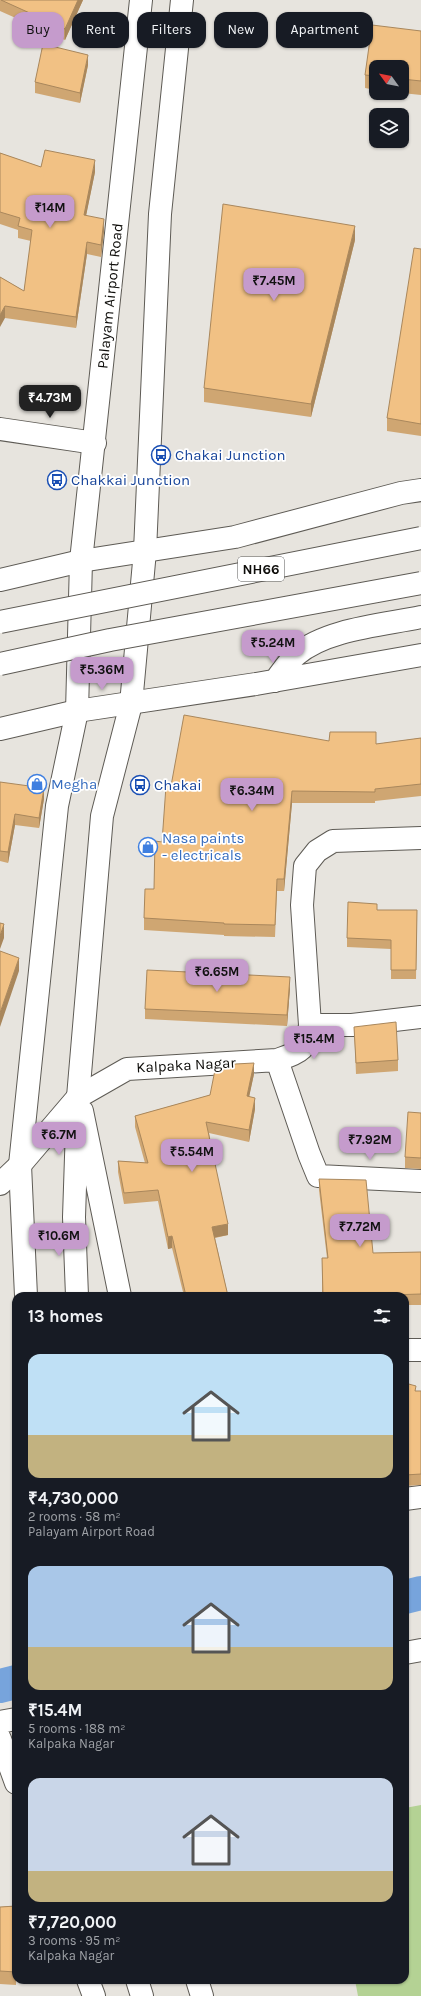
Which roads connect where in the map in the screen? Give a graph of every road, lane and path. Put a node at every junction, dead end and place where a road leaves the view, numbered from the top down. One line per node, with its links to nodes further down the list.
1 (141, 0): 4 (main road, Palayam Airport Road)
2 (182, 0): 7 (main road)
3 (0, 428): 4 (main road)
4 (95, 443): 8 (main road, Palayam Airport Road)
5 (421, 490): 7 (main road)
6 (421, 538): 12 (main road, NH66, bridge)
7 (145, 551): 8 (main road); 16 (main road)
8 (81, 561): 9 (main road); 17 (main road, Palayam Airport Road)
9 (0, 580)
10 (421, 583): 14 (main road, bridge)
11 (421, 617): 15 (main road)
12 (0, 622)
13 (421, 655): 15 (main road)
14 (0, 664)
15 (275, 681): 16 (main road)
16 (131, 704): 17 (main road); 23 (main road)
17 (77, 711): 18 (main road); 24 (main road, Palayam Airport Road)
18 (2, 731)
19 (421, 838): 21 (main road, Kalpaka Nagar)
20 (421, 1017): 21 (main road)
21 (310, 1026): 22 (main road, Kalpaka Nagar)
22 (277, 1060): 23 (main road, Kalpaka Nagar); 25 (main road)
23 (78, 1097): 24 (main road, Kalpaka Nagar); 28 (main road); 29 (main road)
24 (20, 1164): 26 (main road, Kalpaka Nagar); 27 (main road, Palayam Airport Road)
25 (421, 1181)
26 (0, 1184)
27 (26, 1292)
28 (77, 1292)
29 (119, 1292)
30 (409, 1350): 31 (main road)
31 (421, 1350)
32 (421, 1497): 33 (main road)
33 (409, 1498)
34 (421, 1650): 35 (main road)
35 (409, 1652)
36 (12, 1720): 37 (main road)
37 (0, 1722)
38 (0, 1739): 39 (main road)
39 (12, 1772)
40 (90, 1984): 43 (main road)
41 (138, 1984): 44 (main road)
42 (198, 1984): 45 (main road)
43 (94, 1996)
44 (142, 1996)
45 (202, 1996)

